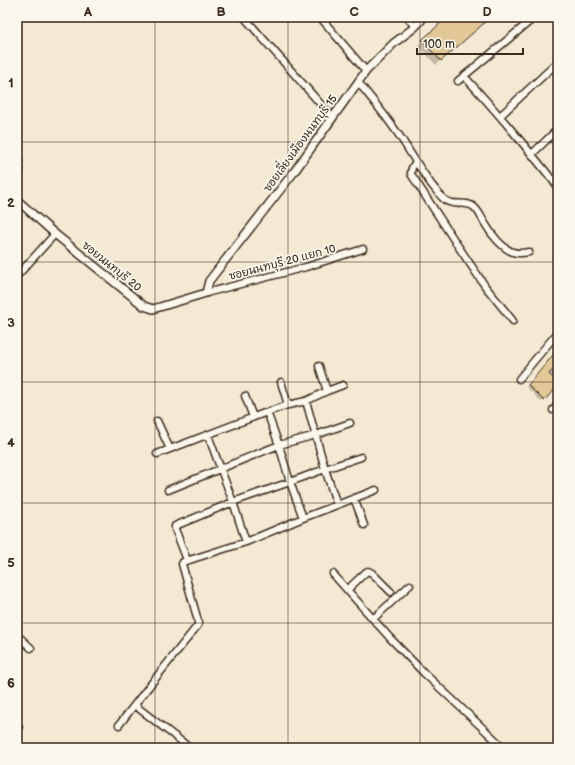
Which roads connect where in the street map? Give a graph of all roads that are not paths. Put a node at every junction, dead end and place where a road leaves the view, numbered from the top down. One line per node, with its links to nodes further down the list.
1 (244, 17): 13 (street)
2 (320, 17): 8 (street)
3 (407, 17): 6 (street)
4 (424, 17): 6 (street, ซอยเลี่ยงเมืองนนทบุรี 15)
5 (535, 17): 9 (street)
6 (415, 27): 8 (street, ซอยเลี่ยงเมืองนนทบุรี 15)
7 (558, 62): 12 (street)
8 (366, 71): 10 (street, ซอยเลี่ยงเมืองนนทบุรี 15)
9 (465, 76): 11 (street); 12 (street)
10 (358, 82): 13 (street, ซอยเลี่ยงเมืองนนทบุรี 15); 17 (street)
11 (458, 82)
12 (500, 116): 16 (street)
13 (332, 118): 25 (street, ซอยเลี่ยงเมืองนนทบุรี 15)
14 (558, 129): 16 (street)
15 (17, 149): 18 (street)
16 (532, 154): 19 (street)
17 (416, 162): 23 (street); 26 (street)
18 (17, 185)
19 (558, 187)
20 (17, 200): 21 (street, ซอยนนทบุรี 20)
21 (55, 234): 24 (street); 25 (street, ซอยนนทบุรี 20)
22 (363, 249): 25 (street, ซอยนนทบุรี 20 แยก 10)
23 (529, 252)
24 (17, 276)
25 (206, 293)
26 (513, 321)
27 (558, 332): 29 (street)
28 (319, 366): 32 (street)
29 (518, 379)
30 (280, 382): 35 (street)
31 (343, 385): 32 (street)
32 (327, 391): 34 (street)
33 (245, 396): 37 (street)
34 (306, 401): 35 (street); 41 (street)
35 (288, 405): 36 (street)
36 (267, 412): 37 (street); 42 (street)
37 (253, 417): 40 (street)
38 (157, 421): 43 (street)
39 (350, 422): 41 (street)
40 (208, 435): 43 (street); 46 (street)
41 (316, 435): 42 (street); 47 (street)
42 (279, 445): 46 (street); 48 (street)
43 (170, 450): 44 (street)
44 (157, 454)
45 (360, 457): 47 (street)
46 (220, 468): 49 (street); 52 (street)
47 (325, 469): 48 (street); 53 (street)
48 (290, 482): 52 (street); 54 (street)
49 (168, 490)
50 (376, 490): 51 (street)
51 (354, 498): 53 (street); 55 (street)
52 (233, 502): 56 (street); 57 (street)
53 (337, 505): 54 (street)
54 (303, 518): 56 (street)
55 (364, 524)
56 (246, 542): 57 (street)
57 (187, 560): 65 (street)
58 (333, 574): 60 (street)
59 (410, 585): 62 (street)
60 (347, 590): 61 (street); 62 (street)
61 (391, 592)
62 (373, 619): 68 (street)
63 (17, 635): 64 (street)
64 (31, 648)
65 (136, 703): 66 (street); 67 (street)
66 (119, 725)
67 (190, 748)
68 (504, 748)

